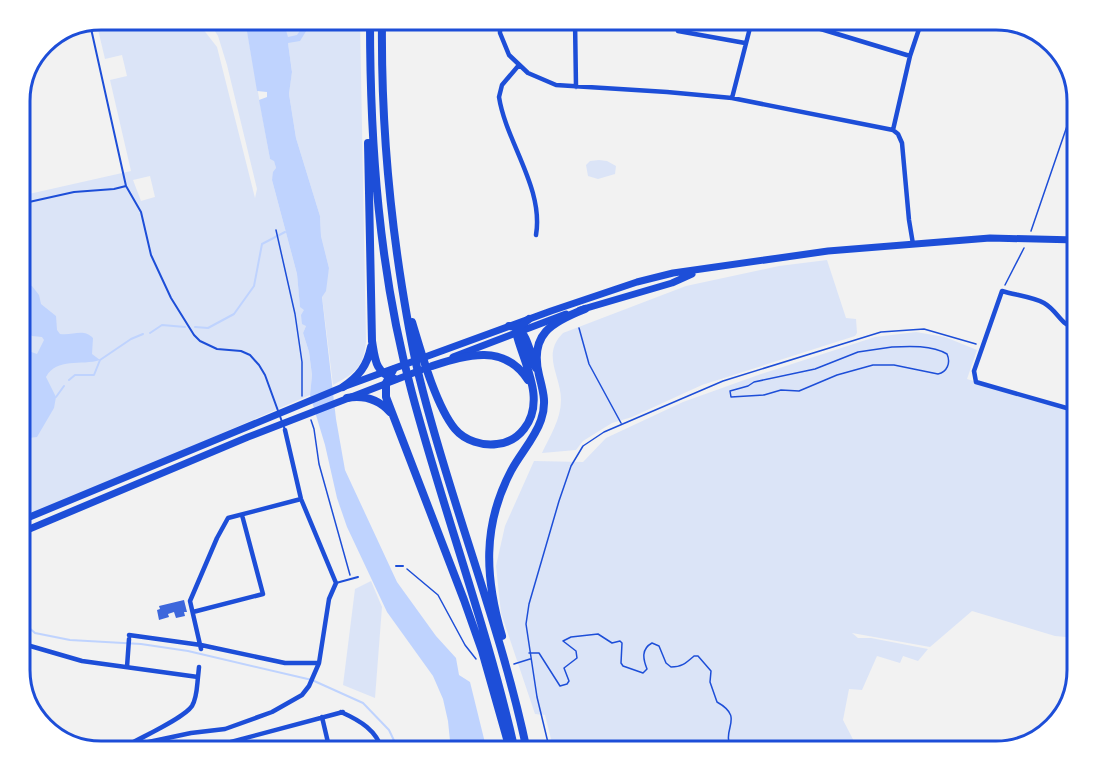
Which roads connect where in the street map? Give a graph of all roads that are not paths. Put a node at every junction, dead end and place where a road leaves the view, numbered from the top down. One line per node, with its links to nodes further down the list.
1 (370, 30): 28 (highway)
2 (370, 30): 64 (highway)
3 (382, 30): 23 (highway)
4 (500, 30): 13 (street)
5 (575, 30): 14 (street)
6 (678, 30): 11 (street)
7 (749, 30): 11 (street)
8 (824, 30): 12 (street)
9 (919, 30): 12 (street)
10 (91, 31): 17 (lane)
11 (745, 43): 15 (street)
12 (910, 56): 16 (street)
13 (519, 65): 14 (street); 19 (street)
14 (576, 87): 15 (street)
15 (732, 98): 16 (street)
16 (893, 130): 21 (street)
17 (126, 186): 18 (lane); 39 (lane)
18 (30, 202)
19 (536, 235)
20 (1067, 240): 21 (main road)
21 (913, 244): 22 (main road)
22 (700, 271): 24 (main road); 25 (main road)
23 (403, 290): 34 (highway); 54 (highway)
24 (585, 309): 27 (main road); 30 (highway)
25 (529, 319): 27 (highway)
26 (1067, 326): 37 (street)
27 (516, 329): 29 (main road); 30 (highway); 32 (main road); 34 (highway)
28 (372, 341): 31 (highway); 32 (highway)
29 (432, 366): 32 (main road); 34 (highway)
30 (539, 373): 54 (highway)
31 (362, 376): 32 (main road); 33 (highway)
32 (388, 376): 35 (main road); 38 (highway)
33 (343, 387): 42 (main road)
34 (532, 388)
35 (367, 394): 36 (highway); 38 (highway)
36 (347, 398): 43 (main road)
37 (1067, 408)
38 (394, 418): 65 (highway)
39 (285, 430): 40 (street)
40 (301, 499): 41 (street); 47 (street)
41 (242, 515): 48 (street); 48 (street)
42 (30, 516)
43 (30, 529)
44 (396, 566): 45 (lane)
45 (403, 567)
46 (358, 577): 47 (lane)
47 (336, 583): 51 (street)
48 (193, 612): 50 (street)
49 (30, 646): 52 (street)
50 (201, 647): 51 (street); 52 (street)
51 (318, 663): 57 (street)
52 (127, 667): 55 (street)
53 (199, 667): 55 (street)
54 (507, 672): 66 (highway)
55 (198, 677): 59 (street)
56 (322, 717): 58 (street); 62 (street); 63 (street)
57 (163, 739): 60 (street)
58 (242, 739): 61 (street)
59 (139, 741)
60 (156, 741)
61 (235, 741)
62 (327, 741)
63 (379, 741)
64 (511, 741)
65 (511, 741)
66 (524, 741)

